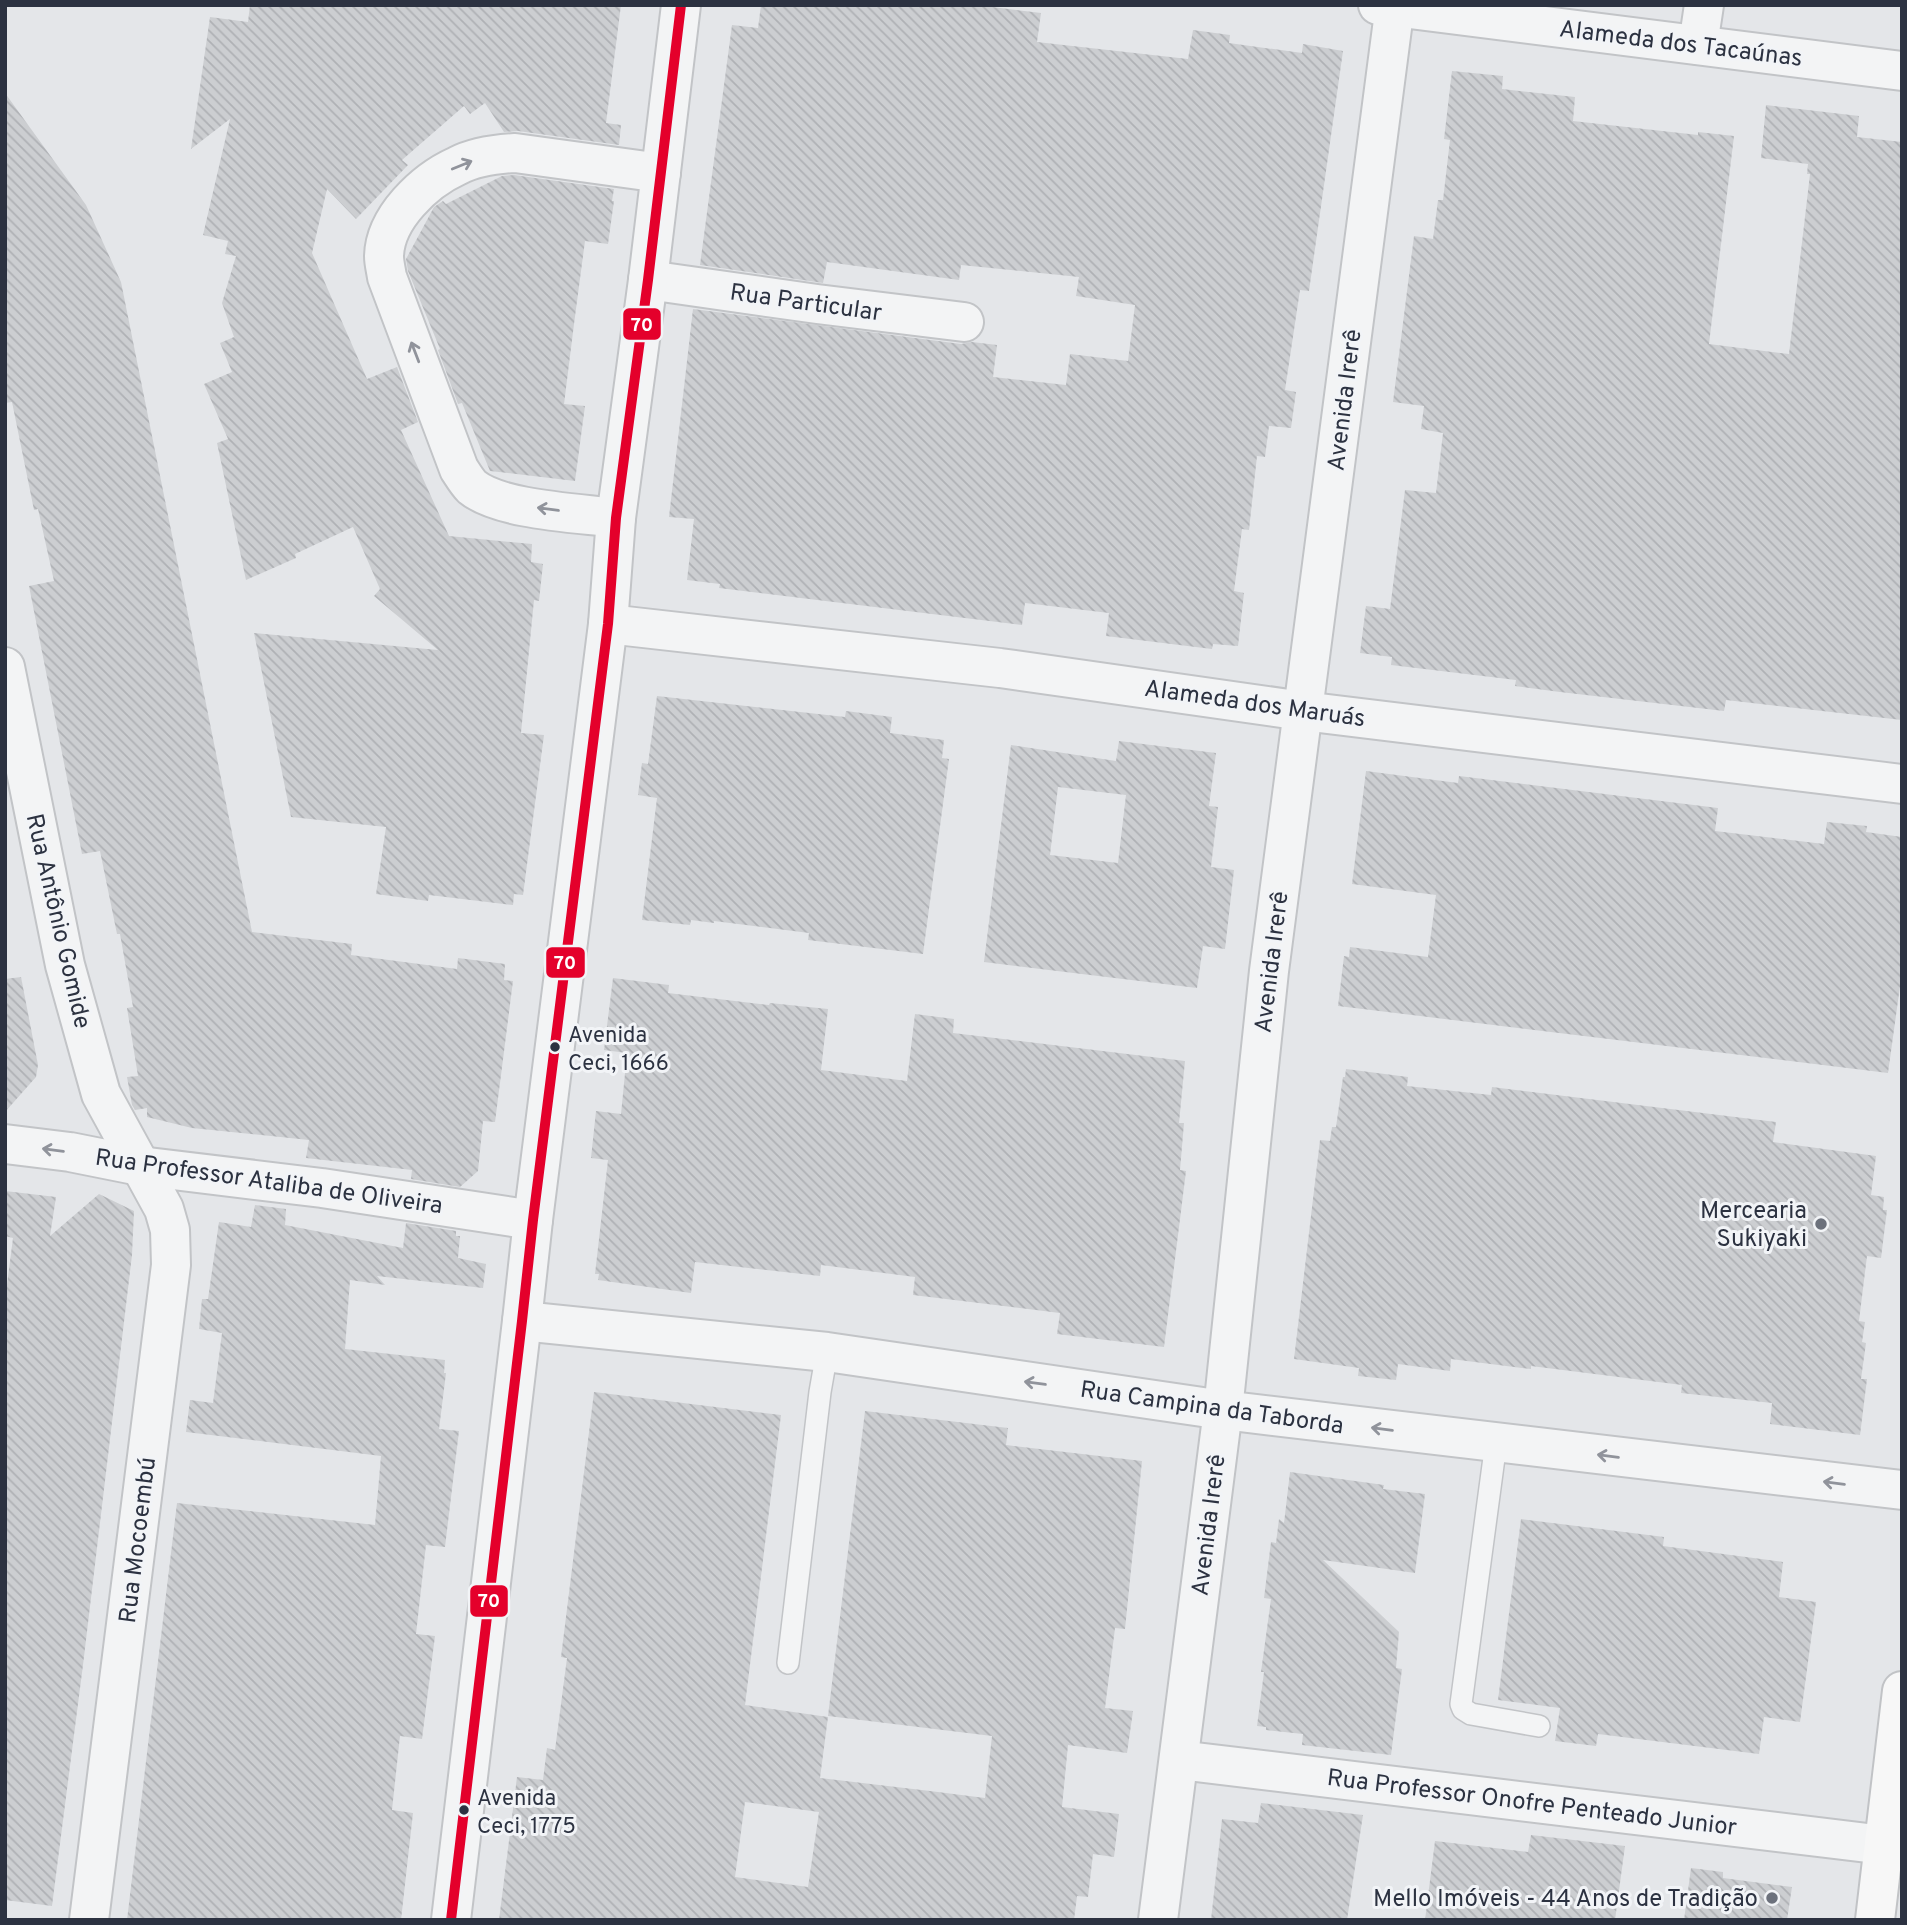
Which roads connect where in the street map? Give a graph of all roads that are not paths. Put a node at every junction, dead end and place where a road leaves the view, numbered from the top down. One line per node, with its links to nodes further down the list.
1 (681, 5): 6 (street)
2 (1704, 5): 4 (street)
3 (1389, 6): 4 (street, Alameda dos Tacaúnas); 12 (street, Avenida Irerê)
4 (1699, 45): 5 (street, Alameda dos Tacaúnas)
5 (1902, 71)
6 (661, 173): 7 (street); 9 (street, one-way to 6)
7 (648, 280): 8 (street, Rua Particular); 9 (street)
8 (964, 322)
9 (616, 518): 10 (street)
10 (608, 624): 12 (street, Alameda dos Maruás); 16 (street)
11 (5, 667): 15 (street, Rua Antônio Gomide)
12 (1303, 711): 13 (street, Alameda dos Maruás); 19 (street, Avenida Irerê)
13 (1902, 784)
14 (5, 1144): 15 (street, Rua Professor Ataliba de Oliveira, one-way to 14)
15 (140, 1166): 16 (street, Rua Professor Ataliba de Oliveira); 27 (street, Rua Mocoembú)
16 (533, 1220): 17 (street)
17 (522, 1321): 18 (street, Rua Campina da Taborda); 28 (street)
18 (827, 1353): 19 (street, Rua Campina da Taborda, one-way to 18); 22 (lane)
19 (1223, 1410): 20 (street, Rua Campina da Taborda, one-way to 19); 25 (street, Avenida Irerê)
20 (1496, 1443): 21 (street, Rua Campina da Taborda, one-way to 20); 24 (lane)
21 (1902, 1490)
22 (788, 1663)
23 (1902, 1691): 26 (main road)
24 (1539, 1726)
25 (1179, 1760): 26 (street, Rua Professor Onofre Penteado Junior); 29 (street, Avenida Irerê)
26 (1884, 1845): 30 (main road)
27 (89, 1920)
28 (452, 1920)
29 (1157, 1920)
30 (1875, 1920)

